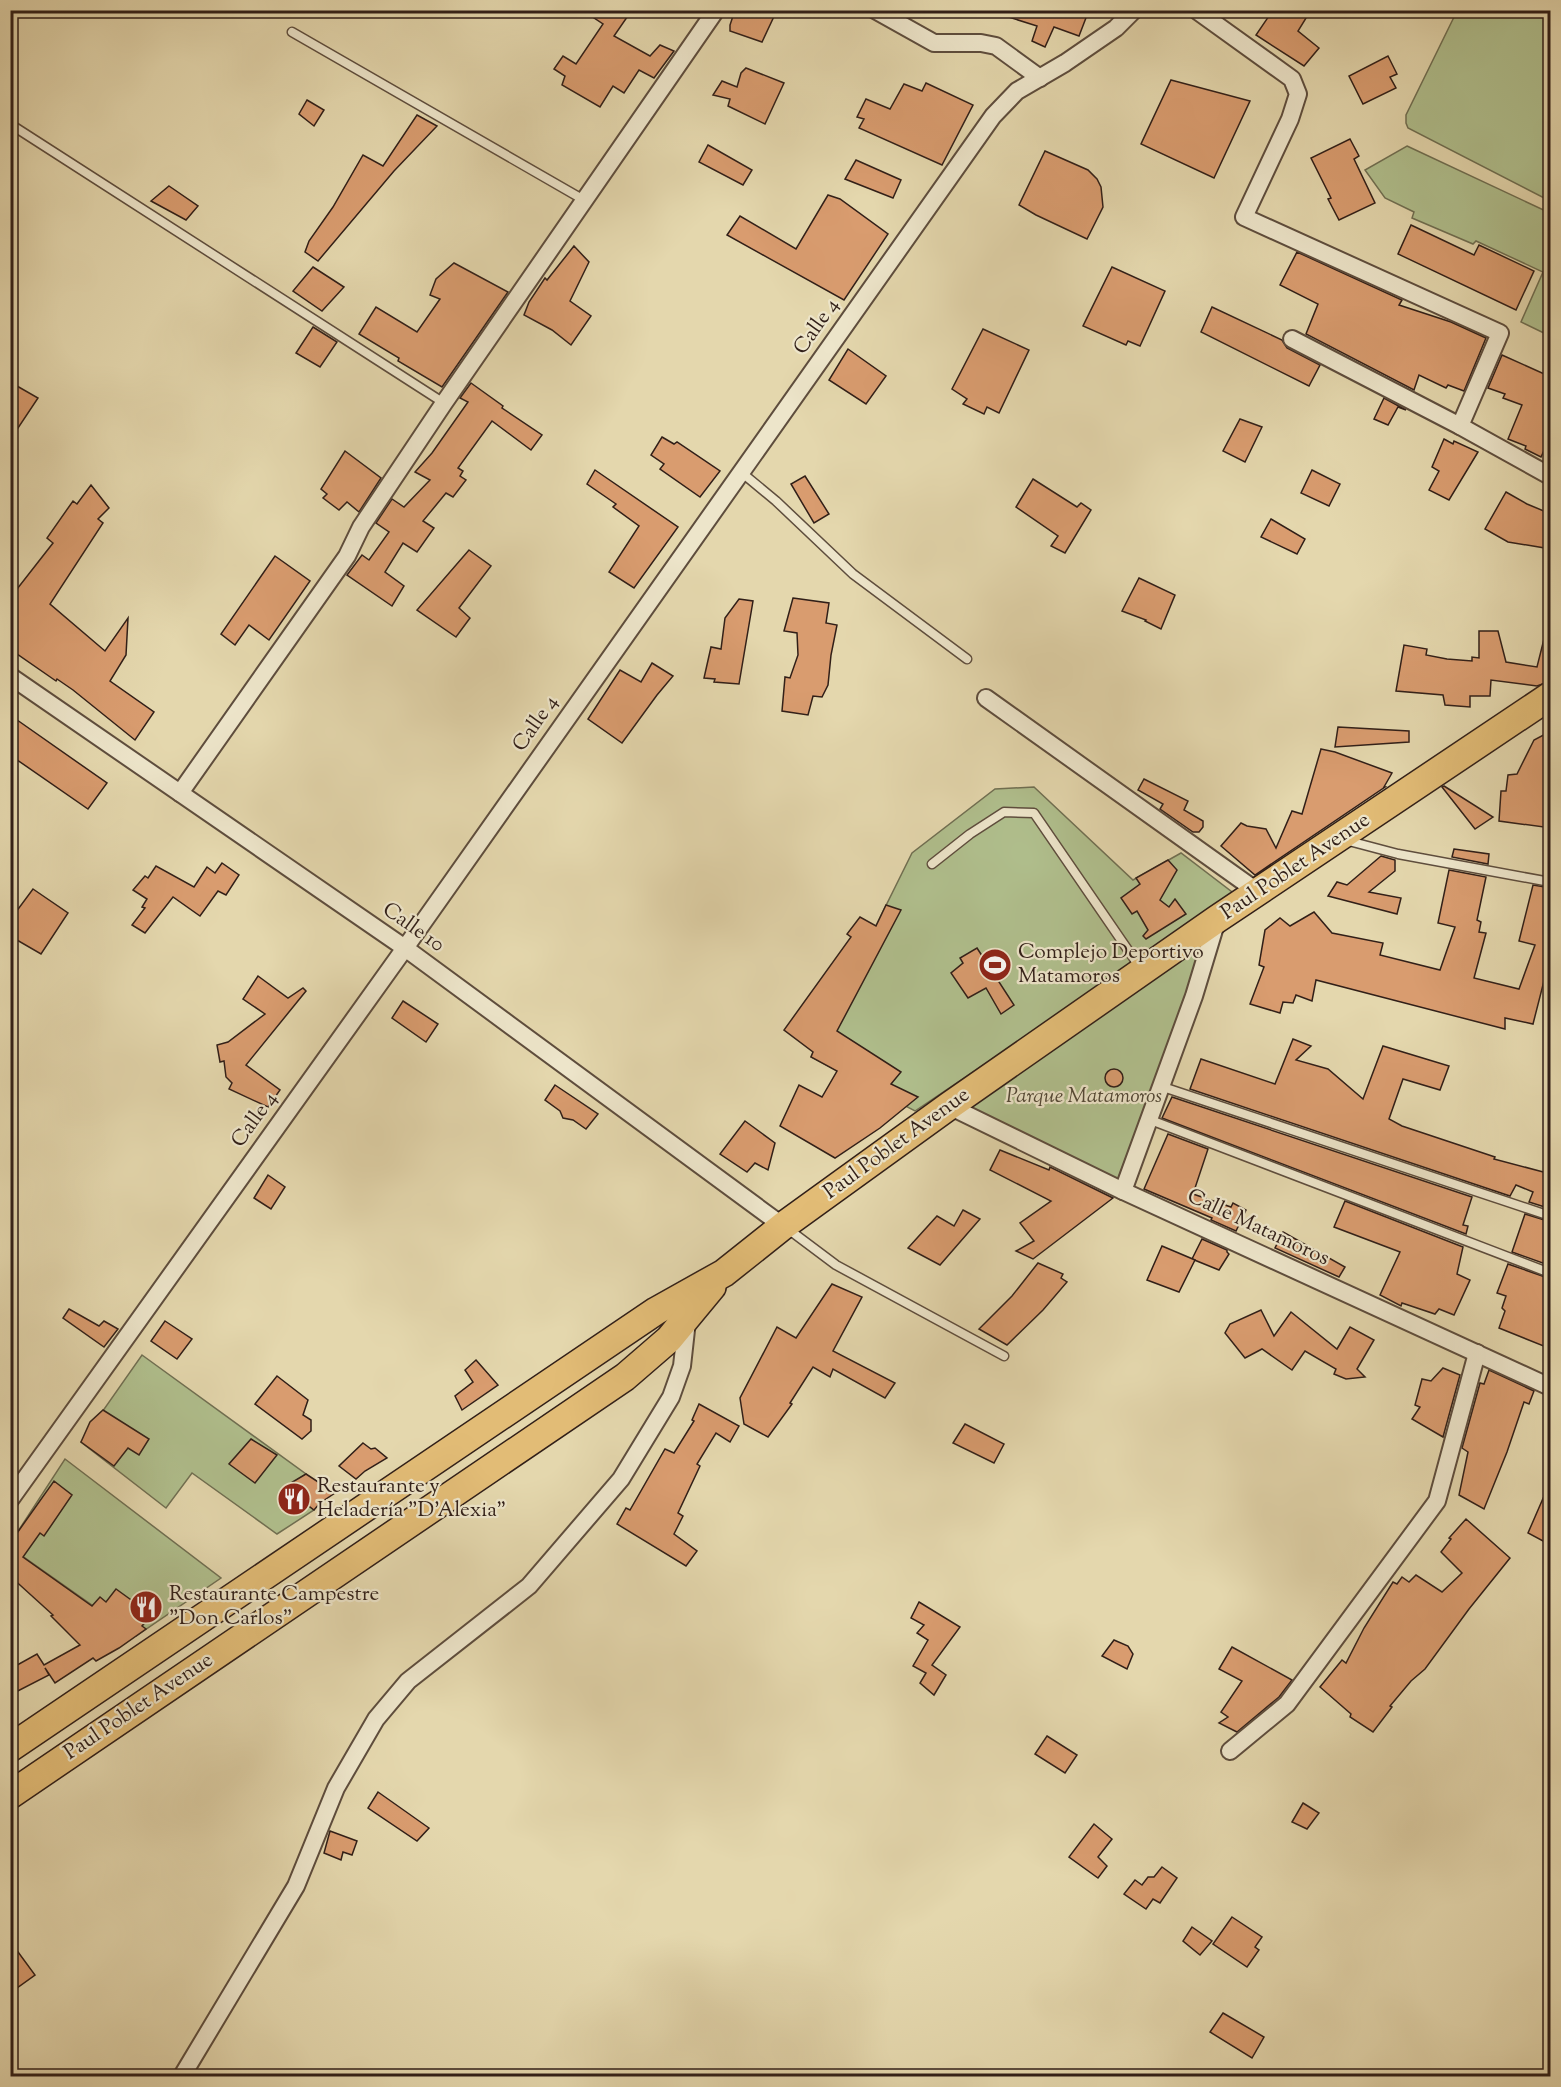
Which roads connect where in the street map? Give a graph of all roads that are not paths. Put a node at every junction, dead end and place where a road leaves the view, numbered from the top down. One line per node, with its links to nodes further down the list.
1 (716, 10): 8 (street)
2 (875, 10): 6 (street)
3 (1134, 10): 6 (street, Calle 4)
4 (1196, 10): 11 (street)
5 (292, 32): 8 (lane)
6 (1040, 78): 12 (street, Calle 4)
7 (10, 124): 10 (lane)
8 (584, 200): 10 (street)
9 (1292, 339): 11 (street)
10 (444, 403): 18 (street)
11 (1460, 426): 13 (street)
12 (741, 472): 14 (lane); 24 (street, Calle 4)
13 (1551, 476)
14 (968, 659)
15 (10, 676): 18 (street, Calle 10)
16 (1551, 696): 19 (main road, Paul Poblet Avenue)
17 (986, 698): 22 (street)
18 (180, 793): 24 (street, Calle 10)
19 (1338, 839): 21 (lane); 22 (main road, Paul Poblet Avenue)
20 (932, 864): 25 (lane)
21 (1551, 882)
22 (1258, 892): 23 (main road, Paul Poblet Avenue)
23 (1217, 920): 25 (main road, Paul Poblet Avenue); 26 (street)
24 (405, 948): 31 (street, Calle 10); 38 (street, Calle 4)
25 (1143, 971): 27 (main road, Paul Poblet Avenue)
26 (1159, 1086): 28 (street); 30 (lane)
27 (949, 1106): 29 (street, Calle Matamoros); 31 (main road, Paul Poblet Avenue)
28 (1148, 1119): 29 (street); 33 (lane)
29 (1123, 1191): 35 (street, Calle Matamoros)
30 (1551, 1216)
31 (783, 1226): 32 (main road, Paul Poblet Avenue); 36 (lane)
32 (724, 1273): 34 (main road, Paul Poblet Avenue); 39 (main road, Paul Poblet Avenue)
33 (1551, 1273)
34 (687, 1316): 41 (main road, Paul Poblet Avenue); 42 (street)
35 (1477, 1353): 37 (street, Calle Matamoros); 40 (street)
36 (1004, 1356)
37 (1551, 1387)
38 (10, 1500)
39 (10, 1748)
40 (1230, 1751)
41 (10, 1795)
42 (182, 2076)

